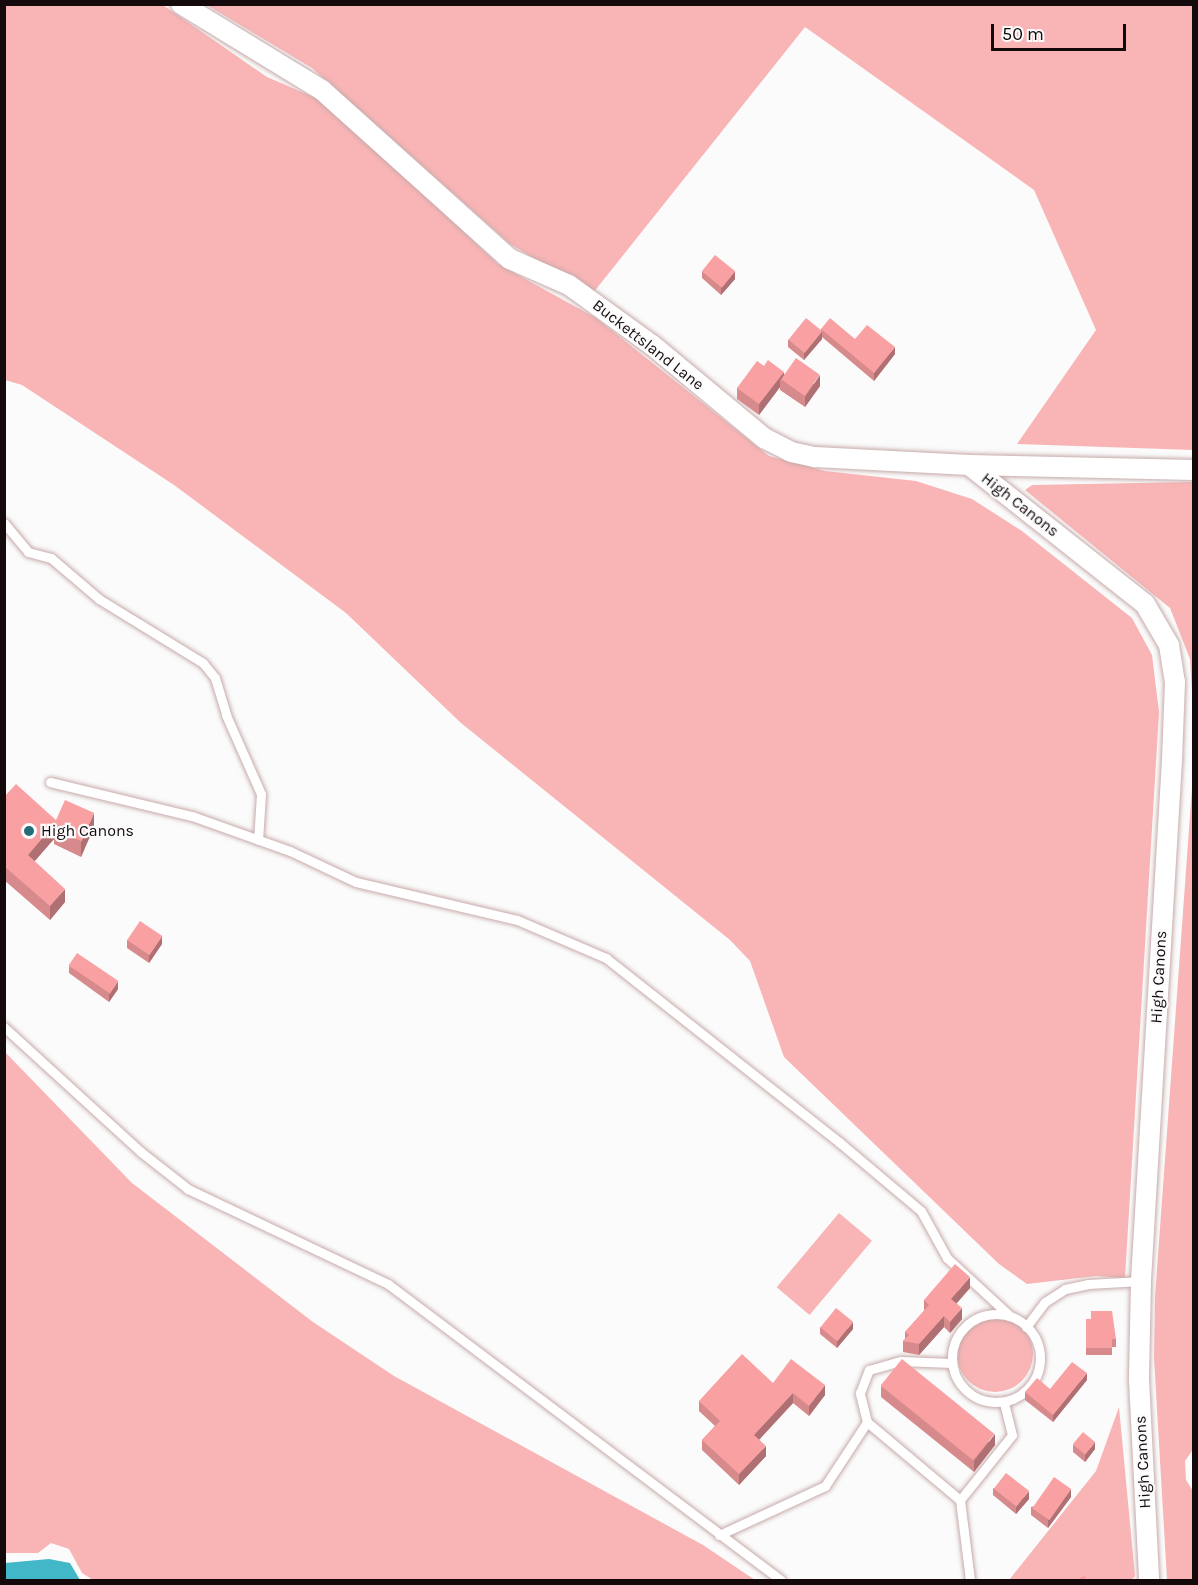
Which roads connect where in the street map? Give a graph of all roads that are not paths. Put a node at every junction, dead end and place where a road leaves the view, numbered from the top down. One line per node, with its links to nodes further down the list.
1 (181, 4): 2 (street, Buckettsland Lane)
2 (969, 465): 3 (street, Buckettsland Lane); 8 (street, High Canons)
3 (1194, 470)
4 (4, 523): 6 (lane)
5 (50, 782): 6 (lane)
6 (258, 840): 9 (lane)
7 (4, 1027): 15 (lane)
8 (1141, 1281): 10 (lane); 18 (street, High Canons)
9 (1010, 1316): 10 (lane); 11 (lane)
10 (1026, 1327): 12 (lane)
11 (952, 1363): 12 (lane); 13 (lane)
12 (1004, 1402): 14 (lane)
13 (867, 1422): 14 (lane); 15 (lane)
14 (960, 1500): 17 (lane)
15 (719, 1535): 16 (lane)
16 (781, 1581)
17 (970, 1581)
18 (1149, 1581)

